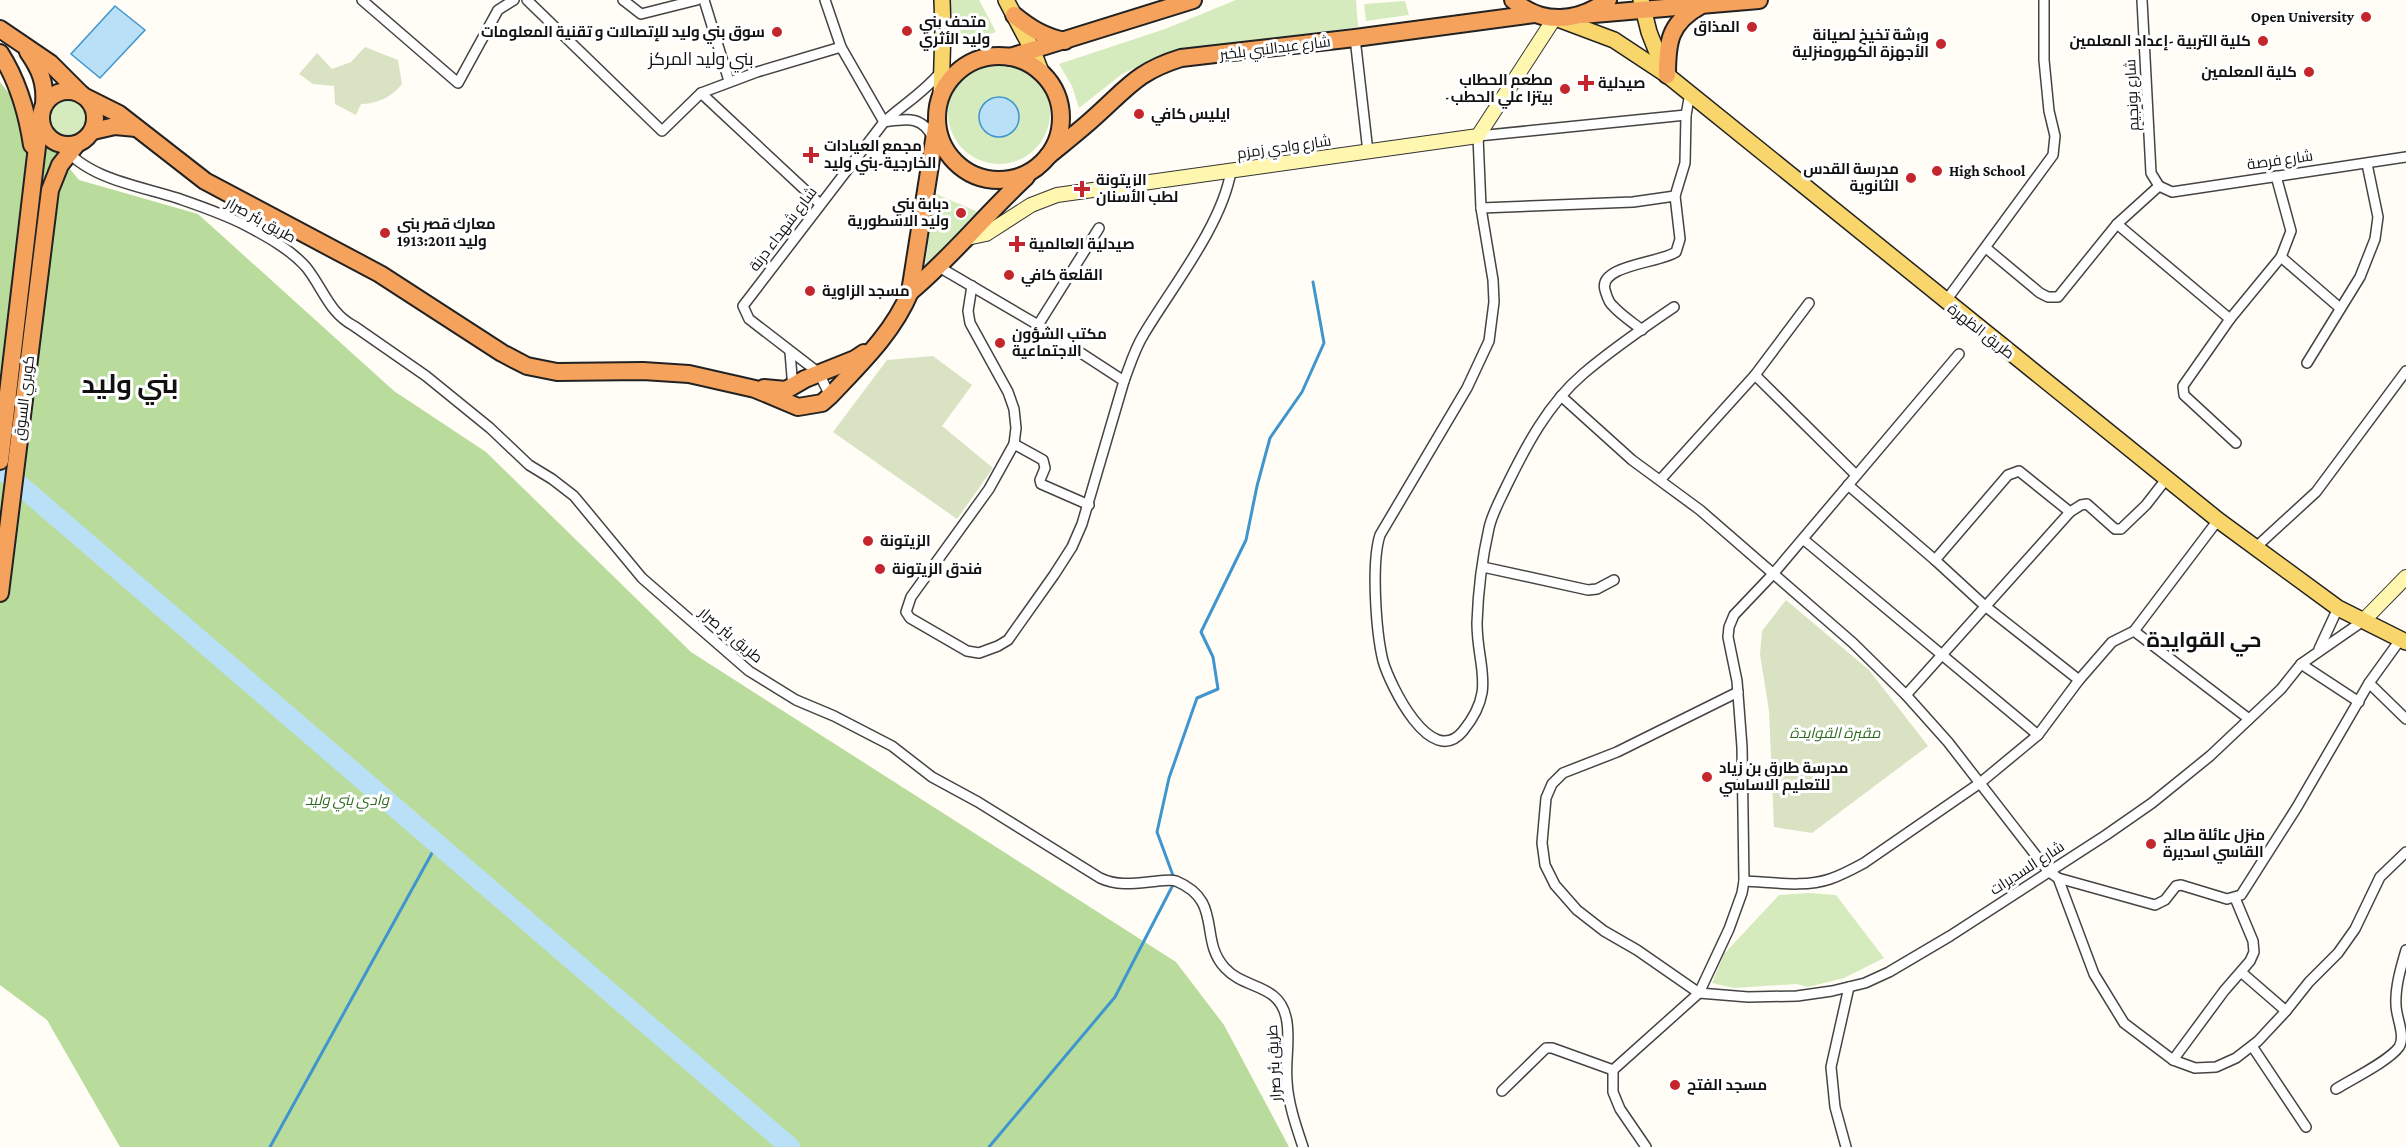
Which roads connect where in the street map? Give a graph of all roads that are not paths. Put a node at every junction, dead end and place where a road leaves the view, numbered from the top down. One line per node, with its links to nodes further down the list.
1 (362, 0): 2 (street)
2 (514, 0)
3 (527, 0): 35 (street)
4 (622, 0): 16 (street)
5 (697, 0): 16 (street)
6 (704, 0): 34 (street)
7 (825, 0): 27 (street)
8 (942, 0): 31 (main road)
9 (1005, 0): 20 (main road)
10 (1192, 0): 25 (highway)
11 (1513, 0): 19 (highway)
12 (1608, 0): 21 (highway)
13 (2044, 0): 65 (street)
14 (2142, 0): 57 (street, شارع بونجيم)
15 (1748, 1): 18 (highway)
16 (631, 4)
17 (1642, 5): 18 (highway); 21 (highway); 33 (main road)
18 (1701, 5): 33 (highway)
19 (1534, 14): 22 (highway); 24 (highway, شارع عبدالنبي بلخير)
20 (1014, 15): 25 (highway); 28 (main road)
21 (1582, 15): 22 (highway)
22 (1556, 19): 33 (main road, طريق الظهرة); 46 (main road)
23 (0, 29): 26 (highway)
24 (1355, 38): 49 (street); 50 (highway, شارع عبدالنبي بلخير)
25 (1066, 41): 28 (highway)
26 (24, 46): 38 (highway); 39 (highway)
27 (841, 47): 34 (street); 43 (street)
28 (1033, 51): 30 (highway); 32 (main road)
29 (0, 53): 55 (highway)
30 (1010, 57): 32 (highway); 37 (highway)
31 (943, 70): 37 (main road); 43 (street, شارع شهداء درنة)
32 (1041, 72): 50 (highway)
33 (1667, 75): 36 (main road, طريق الظهرة)
34 (729, 81): 35 (street)
35 (702, 93): 60 (street)
36 (1690, 93): 40 (street); 70 (main road, طريق الظهرة)
37 (941, 96): 41 (highway)
38 (85, 97): 39 (highway); 44 (highway); 45 (highway)
39 (44, 105): 42 (highway)
40 (1686, 115): 46 (street); 58 (street)
41 (937, 121): 47 (highway); 53 (highway)
42 (40, 122): 48 (highway); 55 (highway)
43 (884, 122): 47 (street); 60 (street, شارع شهداء درنة)
44 (137, 128): 45 (highway); 86 (highway)
45 (93, 131): 48 (highway)
46 (1478, 136): 49 (main road, شارع وادي زمزم); 61 (street)
47 (935, 141): 69 (highway)
48 (69, 148): 59 (highway); 141 (street, طريق بئر صرار)
49 (1368, 152): 54 (main road, شارع وادي زمزم)
50 (1048, 156): 53 (highway)
51 (2406, 157): 52 (street, شارع فرصة)
52 (2367, 164): 56 (street, شارع فرصة); 73 (street)
53 (1032, 171): 64 (highway)
54 (1231, 171): 64 (main road, شارع وادي زمزم); 84 (street)
55 (35, 174): 59 (highway)
56 (2276, 176): 57 (street, شارع فرصة); 66 (street)
57 (2159, 186): 62 (street)
58 (1675, 196): 61 (street); 76 (street)
59 (40, 202): 92 (highway, كوبري السوق); 107 (highway, كوبري السوق)
60 (820, 204): 78 (street, شارع شهداء درنة)
61 (1481, 208): 103 (street)
62 (2117, 224): 65 (street); 74 (street)
63 (1099, 228): 75 (street)
64 (967, 238): 67 (highway)
65 (1986, 248): 70 (street)
66 (2281, 257): 73 (street); 74 (street)
67 (939, 267): 68 (street); 69 (highway)
68 (972, 286): 75 (street); 91 (street)
69 (910, 292): 77 (highway)
70 (1945, 302): 94 (main road, طريق الظهرة)
71 (1809, 303): 83 (street)
72 (1674, 307): 76 (street)
73 (2340, 308): 80 (street)
74 (2230, 319): 90 (street)
75 (1038, 325): 84 (street)
76 (1642, 330): 88 (street)
77 (878, 345): 82 (highway); 87 (highway)
78 (790, 352): 82 (street); 85 (street)
79 (1959, 354): 93 (street)
80 (2307, 363)
81 (2406, 372): 101 (street)
82 (819, 373): 85 (highway); 87 (street)
83 (1755, 375): 93 (street); 95 (street)
84 (1124, 381): 97 (street)
85 (793, 387): 86 (highway); 89 (street)
86 (755, 389): 89 (highway)
87 (830, 396): 89 (highway)
88 (1561, 396): 95 (street); 103 (street)
89 (793, 406)
90 (2236, 443)
91 (1014, 444): 97 (street); 97 (street)
92 (0, 461)
93 (1856, 475): 96 (street)
94 (2167, 478): 98 (street); 99 (main road, طريق الظهرة)
95 (1661, 479): 104 (street)
96 (1848, 485): 100 (street); 102 (street)
97 (1089, 504)
98 (2070, 512): 102 (street); 108 (street)
99 (2218, 520): 101 (main road, طريق الظهرة); 111 (street)
100 (1803, 539): 104 (street); 114 (street)
101 (2255, 548): 109 (main road, طريق الظهرة)
102 (1935, 560): 108 (street)
103 (1483, 567): 106 (street)
104 (1773, 574): 118 (street); 119 (street)
105 (2406, 577): 110 (main road)
106 (1614, 580)
107 (0, 593)
108 (1985, 606): 114 (street); 116 (street)
109 (2338, 608): 110 (main road, طريق الظهرة); 113 (street, شارع السديرات)
110 (2363, 621): 112 (main road, طريق الظهرة); 113 (street, شارع السديرات)
111 (2134, 631): 116 (street); 121 (street)
112 (2403, 641): 117 (street)
113 (2318, 651): 115 (street, شارع السديرات)
114 (1943, 654): 119 (street); 123 (street)
115 (2301, 664): 120 (street); 121 (street, شارع السديرات)
116 (2079, 680): 123 (street)
117 (2369, 683): 120 (street); 122 (street)
118 (1738, 692): 128 (street); 133 (street)
119 (1906, 695): 124 (street)
120 (2359, 702): 129 (street)
121 (2249, 719): 126 (street, شارع السديرات)
122 (2406, 719)
123 (2038, 735): 124 (street)
124 (1980, 783): 126 (street); 128 (street)
125 (2406, 852): 134 (street)
126 (2048, 871): 127 (street); 132 (street, شارع السديرات)
127 (2058, 878): 129 (street); 136 (street)
128 (1744, 881): 133 (street)
129 (2235, 898): 131 (street)
130 (2406, 950): 138 (street)
131 (2241, 972): 134 (street); 136 (street)
132 (1849, 987): 133 (street, شارع السديرات); 143 (street)
133 (1699, 993): 137 (street)
134 (2286, 1011): 135 (street)
135 (2252, 1046): 136 (street); 140 (street)
136 (2174, 1060)
137 (1613, 1070): 139 (street); 142 (street)
138 (2336, 1089)
139 (1502, 1091)
140 (2306, 1127)
141 (1303, 1147)
142 (1646, 1147)
143 (1846, 1147)

